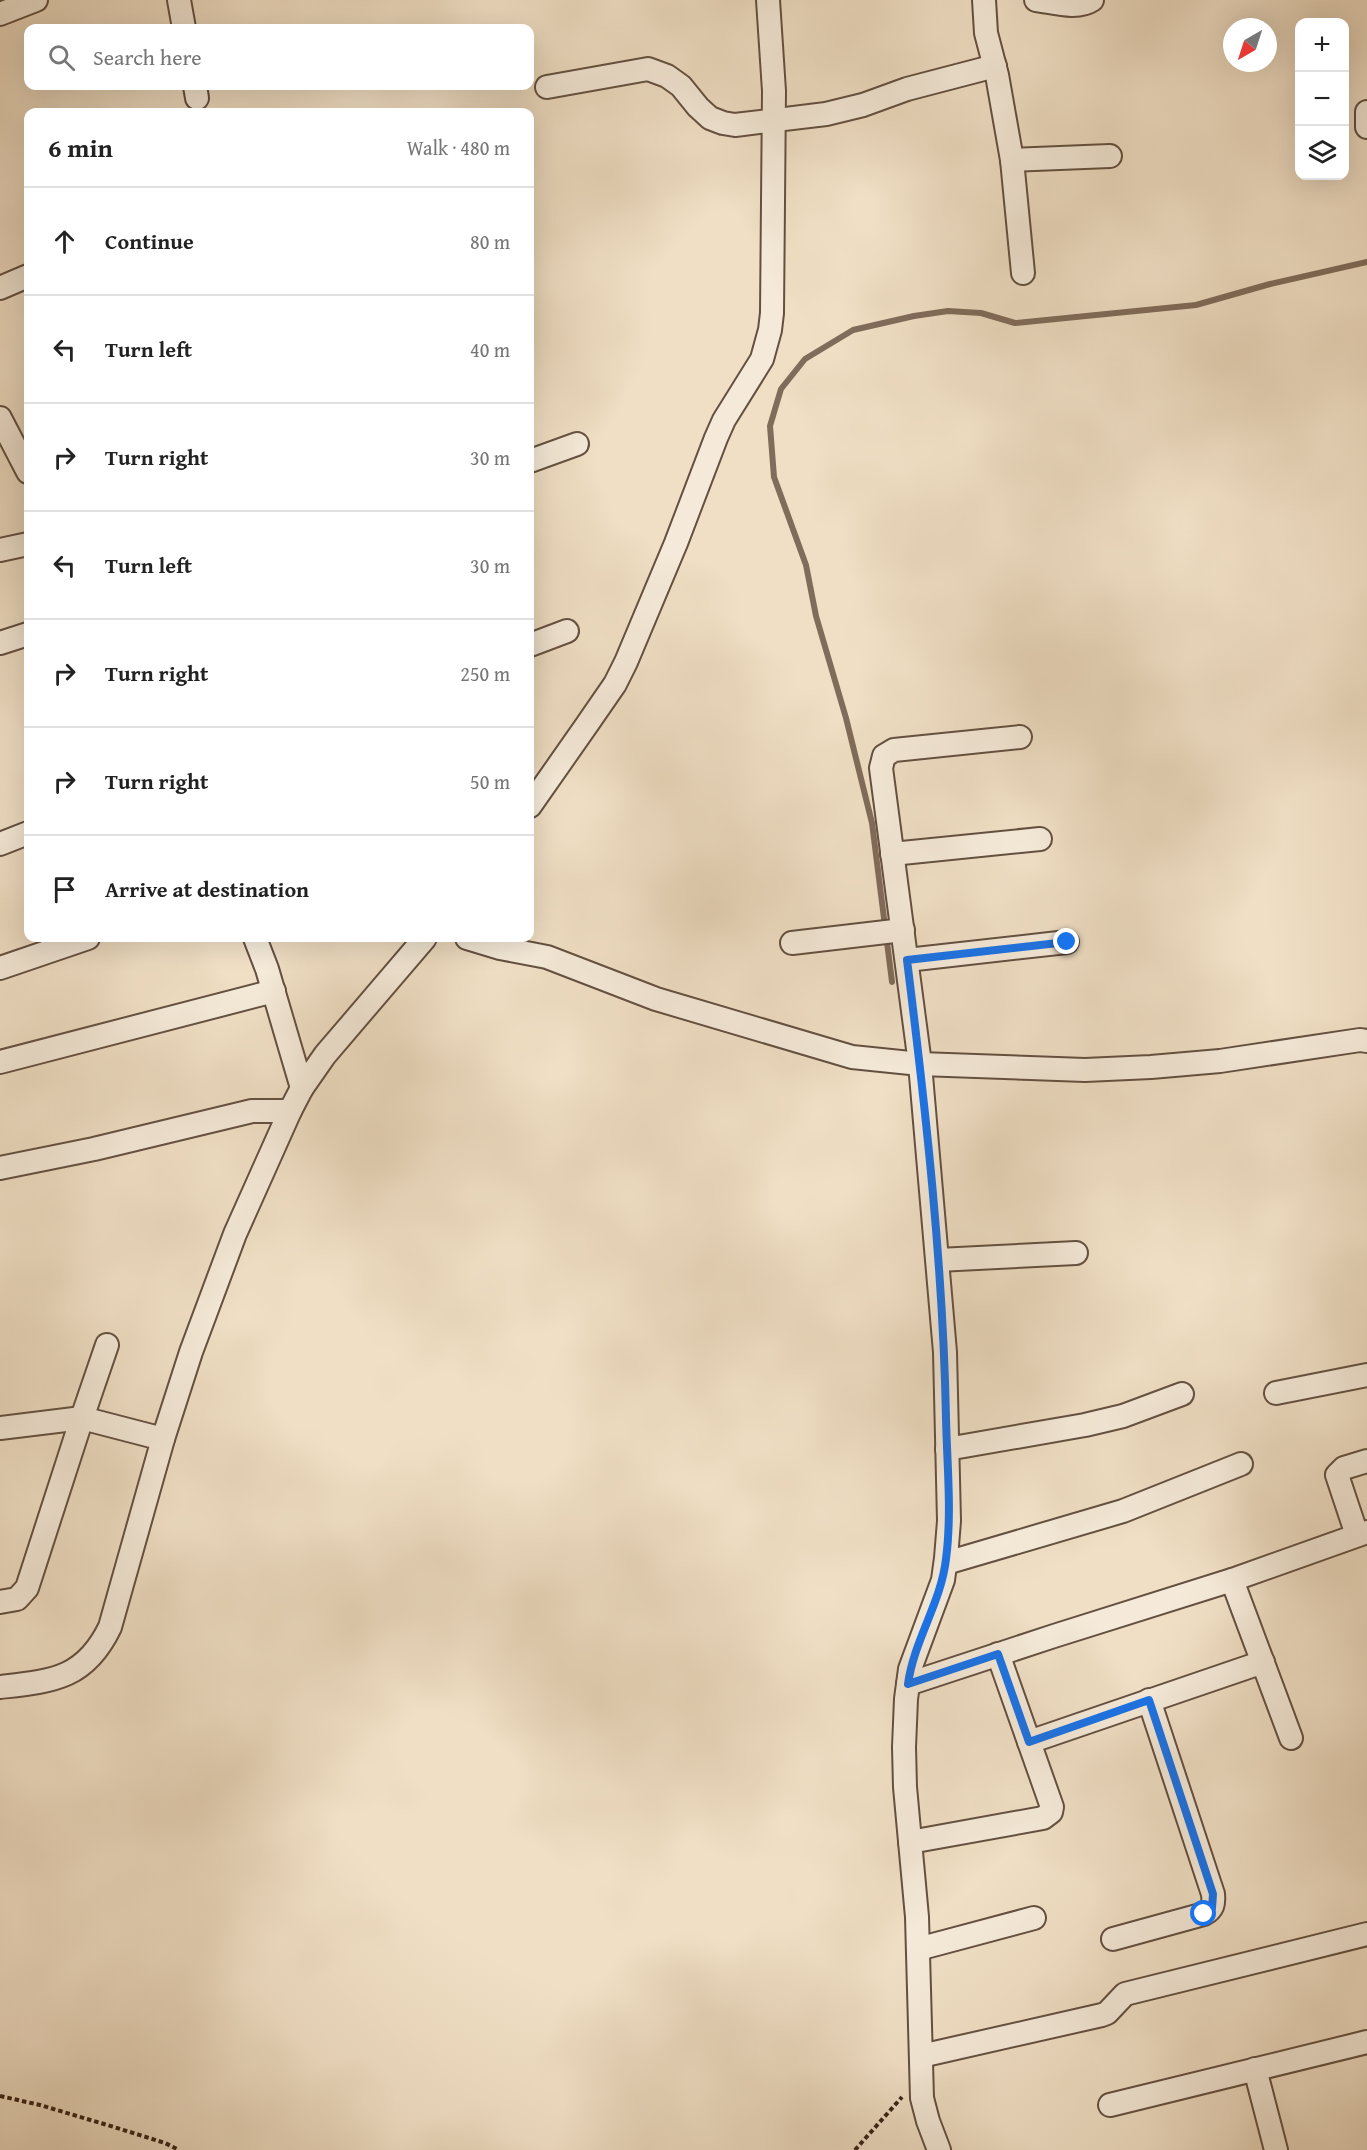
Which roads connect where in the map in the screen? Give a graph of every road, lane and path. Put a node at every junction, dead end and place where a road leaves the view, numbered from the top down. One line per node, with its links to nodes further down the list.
1 (36, 0): 7 (street)
2 (178, 0): 8 (street)
3 (768, 0): 12 (street)
4 (984, 0): 9 (street)
5 (1036, 0): 6 (street)
6 (1092, 0)
7 (0, 14)
8 (183, 24)
9 (995, 66): 12 (street); 15 (street)
10 (547, 87): 12 (street)
11 (1367, 112): 13 (street)
12 (774, 122): 30 (street)
13 (1367, 127)
14 (1110, 156): 15 (street)
15 (1012, 160): 16 (street)
16 (1023, 273)
17 (24, 278): 18 (street)
18 (0, 288)
19 (0, 418): 22 (street)
20 (578, 444): 21 (street)
21 (534, 460)
22 (24, 464)
23 (24, 545): 24 (street)
24 (0, 550)
25 (567, 631): 27 (street)
26 (24, 635): 28 (street)
27 (534, 643)
28 (0, 644)
29 (1020, 737): 36 (street)
30 (559, 764): 31 (street); 32 (street)
31 (534, 773)
32 (534, 800)
33 (24, 835): 35 (street)
34 (1040, 839): 36 (street)
35 (0, 844)
36 (892, 854): 37 (street)
37 (892, 931): 43 (street); 44 (street)
38 (76, 942): 45 (street)
39 (256, 942): 46 (street)
40 (422, 942): 50 (street)
41 (480, 942): 49 (street)
42 (1067, 942): 44 (street)
43 (792, 943)
44 (907, 960): 49 (street)
45 (0, 968)
46 (274, 991): 48 (street); 50 (street)
47 (1367, 1041): 49 (street)
48 (0, 1062)
49 (920, 1064): 54 (street)
50 (302, 1088): 51 (street)
51 (290, 1111): 52 (street); 61 (street)
52 (0, 1168)
53 (1076, 1253): 54 (street)
54 (938, 1260): 62 (street)
55 (107, 1345): 59 (street)
56 (1367, 1375): 57 (street)
57 (1276, 1393)
58 (1182, 1394): 62 (street)
59 (82, 1418): 60 (street); 61 (street); 68 (street)
60 (0, 1428)
61 (163, 1439): 72 (street)
62 (947, 1449): 66 (street)
63 (1367, 1461): 65 (street)
64 (1241, 1464): 66 (street)
65 (1362, 1533): 67 (street)
66 (946, 1563): 71 (street)
67 (1232, 1580): 69 (street); 70 (street)
68 (0, 1602)
69 (998, 1654): 71 (street); 75 (street)
70 (1263, 1662): 73 (street); 74 (street)
71 (908, 1684): 76 (street)
72 (0, 1688)
73 (1149, 1700): 75 (street); 79 (street)
74 (1291, 1738)
75 (1029, 1742): 76 (street)
76 (910, 1842): 80 (street)
77 (1034, 1918): 80 (street)
78 (1367, 1934): 82 (street)
79 (1113, 1939)
80 (918, 1949): 82 (street)
81 (1367, 2042): 83 (street)
82 (921, 2056): 84 (street)
83 (1255, 2069): 86 (street); 90 (street)
84 (922, 2079): 88 (path); 89 (street)
85 (0, 2096): 87 (path)
86 (1110, 2105)
87 (179, 2150)
88 (855, 2150)
89 (939, 2150)
90 (1276, 2150)

